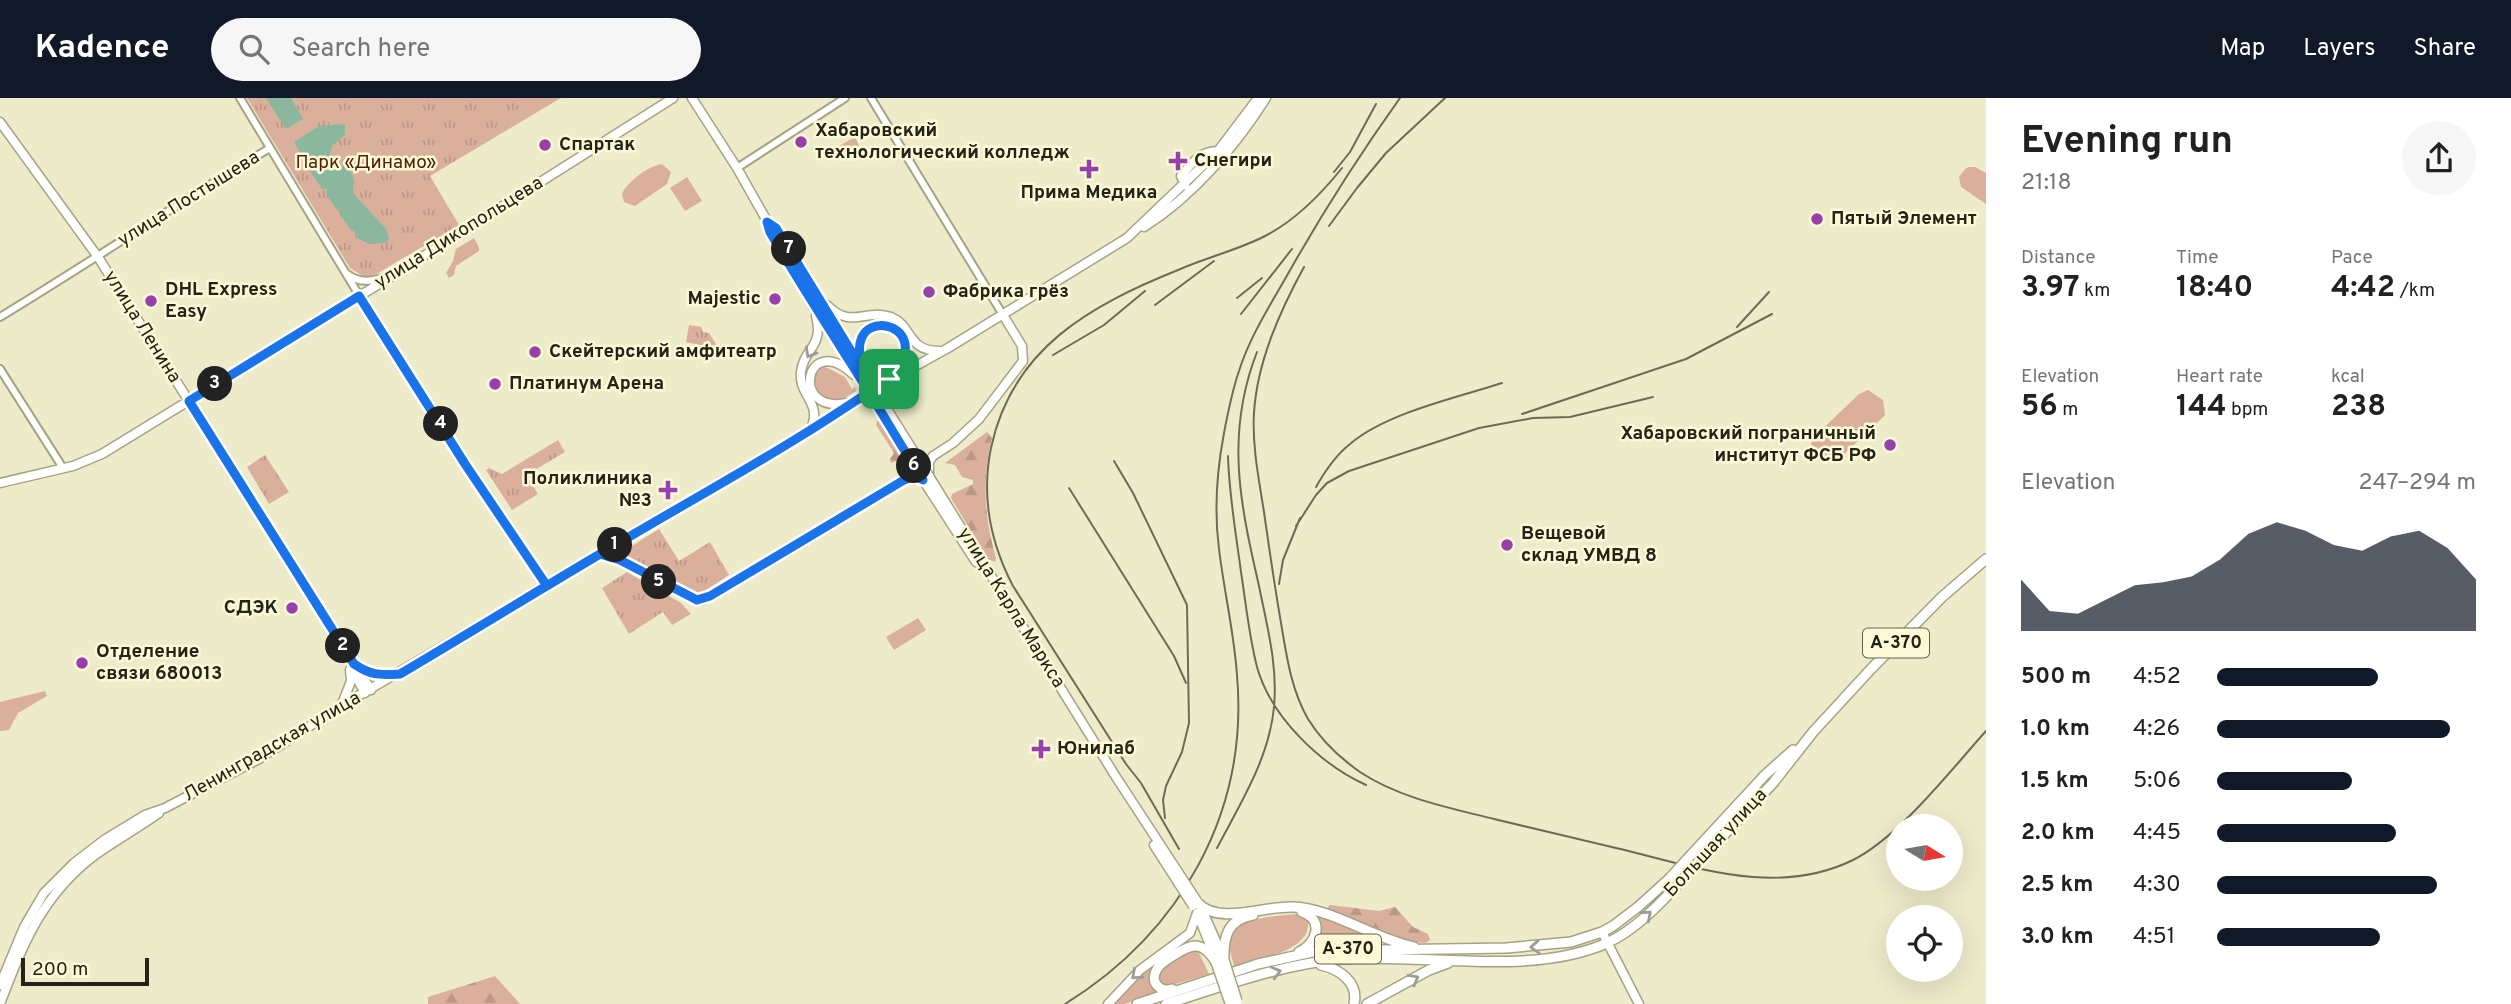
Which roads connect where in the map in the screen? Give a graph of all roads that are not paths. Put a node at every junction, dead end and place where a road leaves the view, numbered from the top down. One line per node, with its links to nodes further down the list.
1 (240, 98): 9 (street)
2 (673, 98): 15 (main road, улица Дикопольцева)
3 (692, 98): 10 (main road, улица Карла Маркса)
4 (845, 98): 10 (street)
5 (871, 98): 19 (street)
6 (1258, 98): 12 (main road)
7 (1266, 98): 12 (main road)
8 (0, 122): 13 (main road, улица Ленина)
9 (270, 148): 13 (street, улица Постышева); 14 (street)
10 (737, 168): 11 (main road, улица Карла Маркса)
11 (767, 222): 16 (main road, улица Карла Маркса); 18 (main road, улица Карла Маркса)
12 (1132, 234): 19 (main road, Ленинградская улица)
13 (98, 257): 20 (street, улица Постышева); 27 (main road, улица Ленина)
14 (344, 272): 15 (street); 17 (street)
15 (392, 276): 17 (main road, улица Дикопольцева)
16 (809, 281): 21 (main road); 25 (main road, улица Карла Маркса)
17 (359, 296): 27 (main road, улица Дикопольцева); 40 (street)
18 (813, 306): 25 (main road, улица Карла Маркса); 26 (main road, one-way to 26)
19 (1003, 315): 22 (main road, Ленинградская улица); 31 (main road)
20 (0, 317)
21 (906, 337): 22 (main road); 24 (main road); 25 (main road)
22 (945, 350): 24 (main road, Ленинградская улица)
23 (0, 369): 32 (street)
24 (889, 379): 28 (main road, Ленинградская улица)
25 (867, 383): 26 (main road); 30 (main road, улица Карла Маркса, bridge)
26 (811, 396): 28 (main road); 29 (main road)
27 (189, 401): 32 (main road, улица Дикопольцева); 41 (main road, улица Ленина)
28 (853, 401): 29 (main road, Ленинградская улица)
29 (807, 432): 36 (main road, Ленинградская улица)
30 (911, 454): 31 (main road); 33 (main road, улица Карла Маркса, bridge); 34 (main road)
31 (933, 456): 33 (main road)
32 (63, 468): 35 (main road, улица Дикопольцева)
33 (926, 478): 34 (main road); 47 (main road, улица Карла Маркса); 47 (main road, улица Карла Маркса)
34 (904, 480): 39 (main road)
35 (0, 484)
36 (617, 544): 37 (main road, Ленинградская улица); 39 (main road)
37 (600, 554): 39 (main road); 40 (main road, Ленинградская улица)
38 (1986, 559): 45 (highway, Большая улица / А-370)
39 (620, 560)
40 (547, 586): 42 (main road, Ленинградская улица)
41 (352, 666): 42 (main road); 43 (main road, улица Ленина); 44 (main road)
42 (400, 674): 43 (main road, Ленинградская улица)
43 (368, 691): 44 (main road, Ленинградская улица)
44 (341, 706): 46 (main road, Ленинградская улица)
45 (1813, 732): 49 (highway, Большая улица / А-370, bridge); 50 (highway, Большая улица / А-370, one-way to 45, bridge)
46 (165, 808): 57 (main road); 60 (main road)
47 (1179, 880): 48 (main road, bridge)
48 (1196, 906): 51 (highway); 53 (main road); 61 (main road, one-way to 61)
49 (1602, 932): 50 (main road); 51 (highway, А-370, one-way to 51)
50 (1608, 942): 52 (highway, А-370); 67 (main road)
51 (1440, 950): 54 (highway, А-370)
52 (1463, 960): 55 (highway, А-370); 66 (highway, one-way to 52)
53 (1220, 961): 54 (highway); 56 (highway); 59 (highway, bridge)
54 (1258, 964): 56 (highway, А-370)
55 (1309, 964): 58 (highway, А-370, one-way to 55); 65 (highway)
56 (1211, 979): 62 (highway, А-370)
57 (0, 985)
58 (1196, 995): 63 (highway, А-370); 64 (highway)
59 (1233, 1003)
60 (0, 1004)
61 (1108, 1004)
62 (1137, 1004)
63 (1166, 1004)
64 (1183, 1004)
65 (1354, 1004)
66 (1367, 1004)
67 (1639, 1004)

